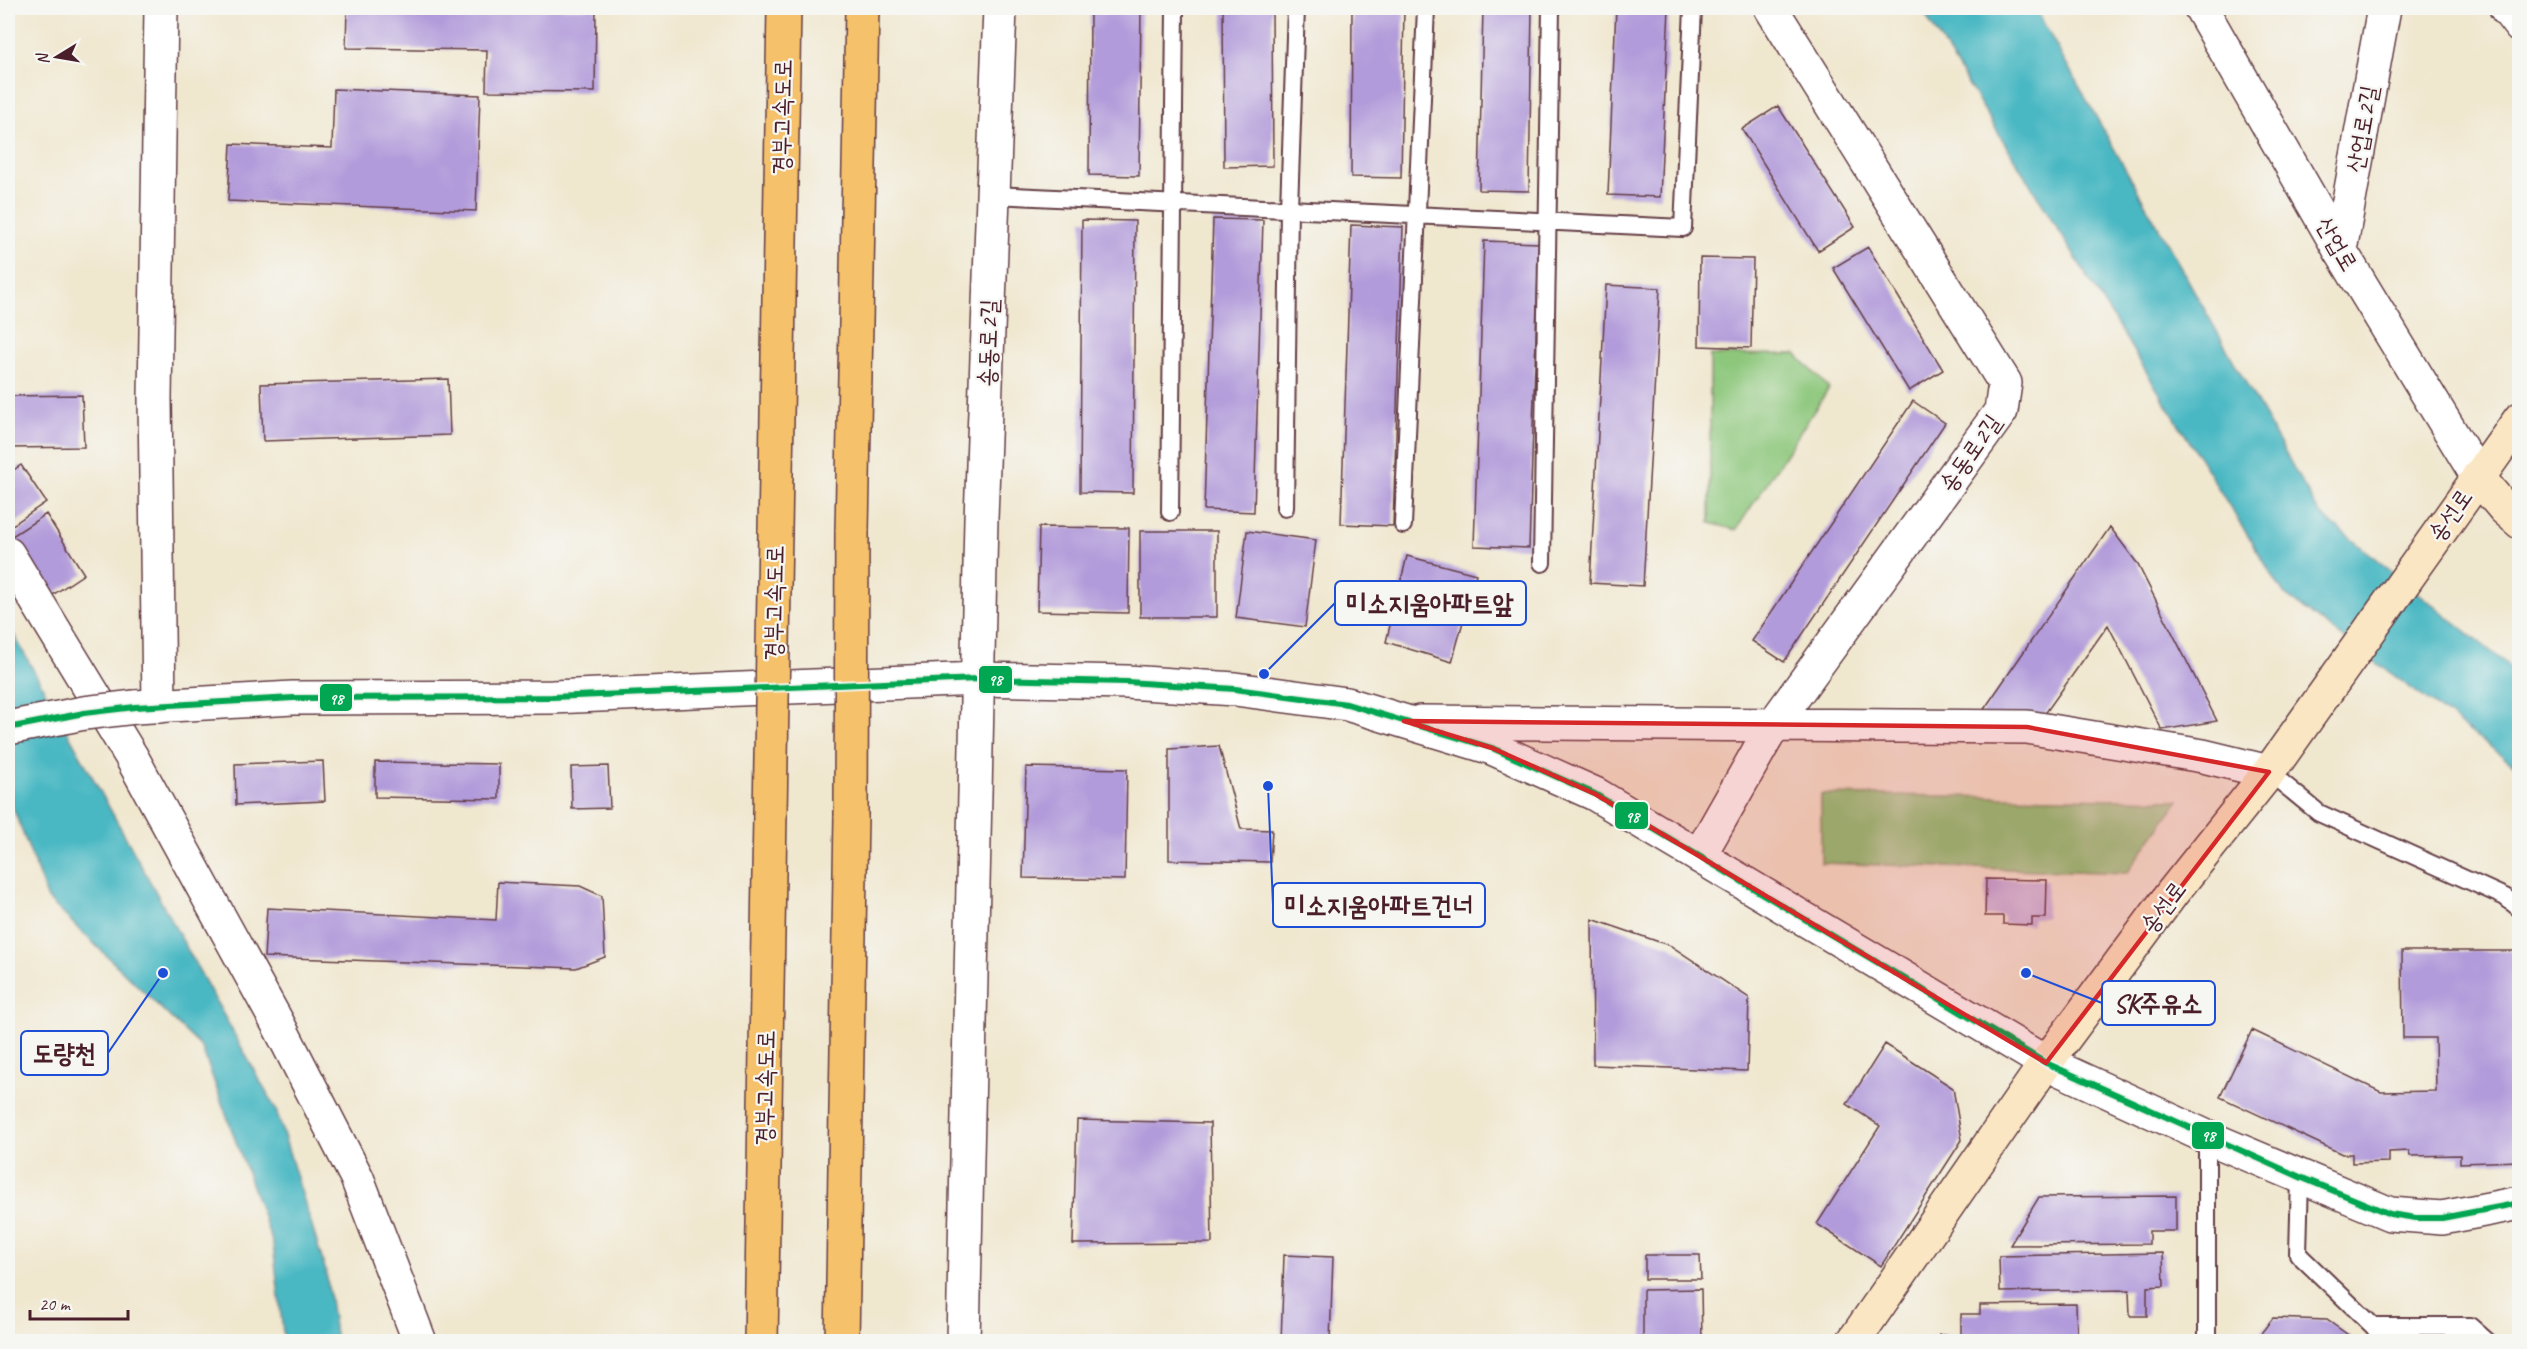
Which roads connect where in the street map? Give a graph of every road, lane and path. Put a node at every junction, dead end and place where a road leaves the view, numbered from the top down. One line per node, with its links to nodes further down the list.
1 (161, 8): 30 (street)
2 (784, 8): 43 (highway, 경부고속도로, bridge)
3 (862, 8): 44 (highway, bridge)
4 (1000, 8): 15 (street, 송동로2길)
5 (1175, 8): 16 (lane)
6 (1296, 8): 17 (lane)
7 (1426, 8): 18 (lane)
8 (1551, 8): 19 (lane)
9 (1693, 8): 19 (lane)
10 (1771, 8): 32 (street, 송동로2길)
11 (2201, 8): 20 (street, 산업로)
12 (2384, 8): 20 (street, 산업로2길)
13 (2506, 8): 14 (street)
14 (2520, 26)
15 (994, 195): 16 (lane); 29 (street, 송동로2길)
16 (1172, 203): 17 (lane); 24 (lane)
17 (1289, 208): 18 (lane); 23 (lane)
18 (1417, 215): 19 (lane); 26 (lane)
19 (1548, 221): 28 (lane)
20 (2340, 250): 22 (street, 산업로)
21 (2520, 419): 22 (main road, 송선로)
22 (2478, 477): 25 (main road); 34 (main road, 송선로)
23 (1285, 508)
24 (1170, 512)
25 (2520, 522)
26 (1403, 525)
27 (8, 554): 42 (street)
28 (1542, 563)
29 (978, 679): 30 (street); 31 (street); 45 (street, 송동로2길)
30 (147, 706): 33 (street, bridge)
31 (1404, 721): 32 (street); 35 (street)
32 (1774, 724): 34 (street); 35 (street, 송동로2길)
33 (8, 728)
34 (2269, 771): 36 (lane); 37 (main road, 송선로)
35 (1700, 856): 37 (street)
36 (2520, 909)
37 (2046, 1063): 38 (street); 46 (main road, 송선로)
38 (2207, 1137): 39 (street); 47 (lane)
39 (2300, 1177): 40 (street); 41 (lane)
40 (2520, 1203)
41 (2373, 1326): 48 (lane); 49 (lane)
42 (420, 1341)
43 (761, 1341)
44 (842, 1341)
45 (963, 1341)
46 (1853, 1341)
47 (2207, 1341)
48 (2385, 1341)
49 (2488, 1341)

